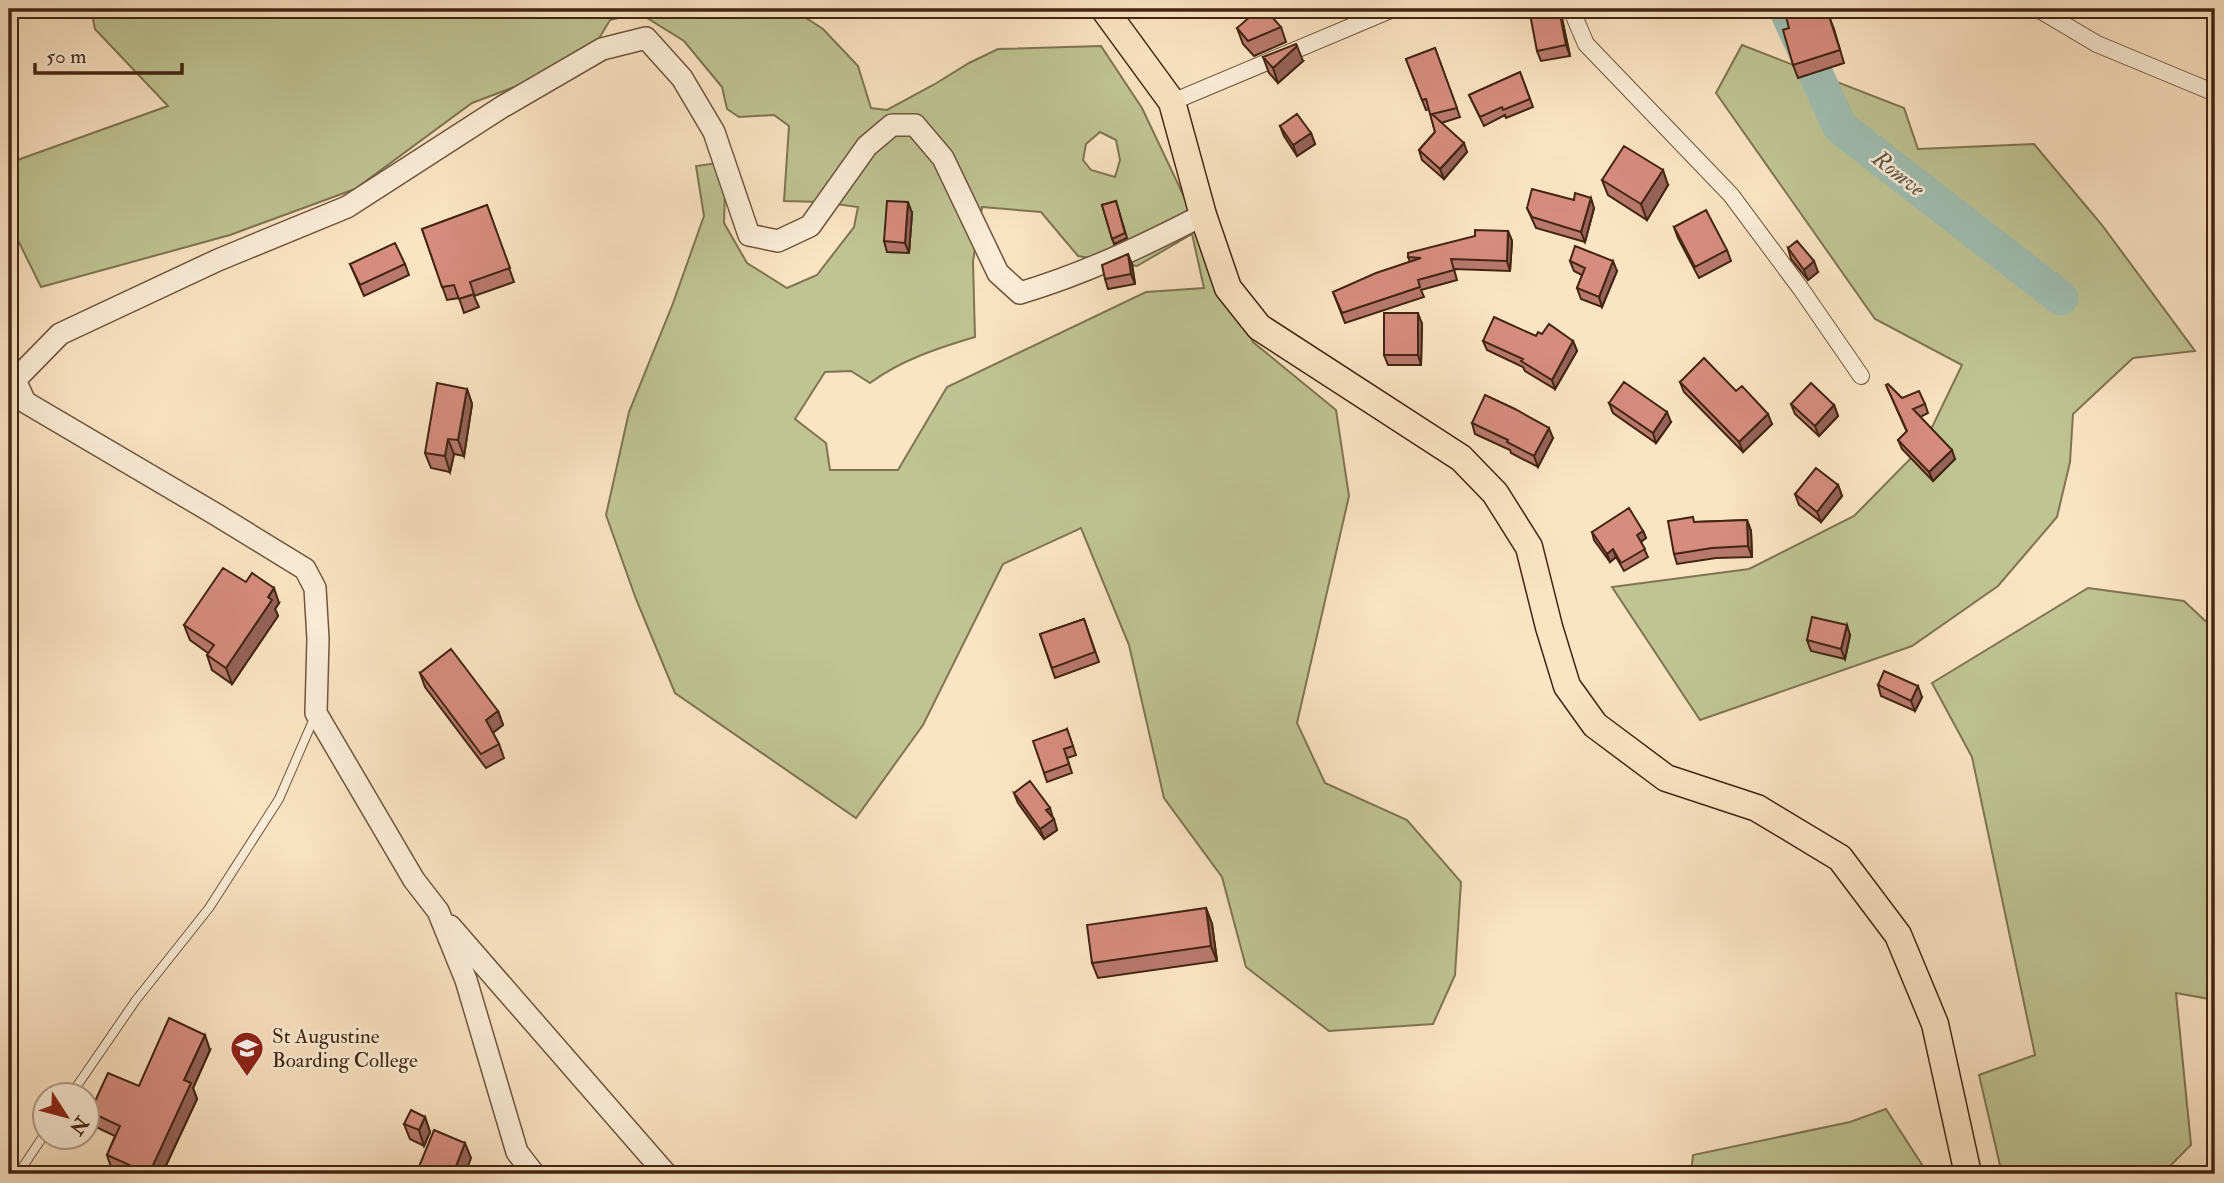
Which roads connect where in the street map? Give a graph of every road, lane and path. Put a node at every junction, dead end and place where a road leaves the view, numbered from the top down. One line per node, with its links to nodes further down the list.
1 (1104, 9): 6 (highway)
2 (1393, 9): 6 (street)
3 (1571, 9): 8 (street)
4 (2038, 9): 5 (street)
5 (2215, 93)
6 (1172, 102): 7 (highway)
7 (1203, 215): 9 (street); 16 (highway)
8 (1861, 376)
9 (316, 713): 10 (street); 11 (lane)
10 (438, 911): 14 (street); 15 (street)
11 (80, 1082)
12 (33, 1152): 13 (lane)
13 (19, 1174)
14 (534, 1174)
15 (666, 1174)
16 (1968, 1174)

